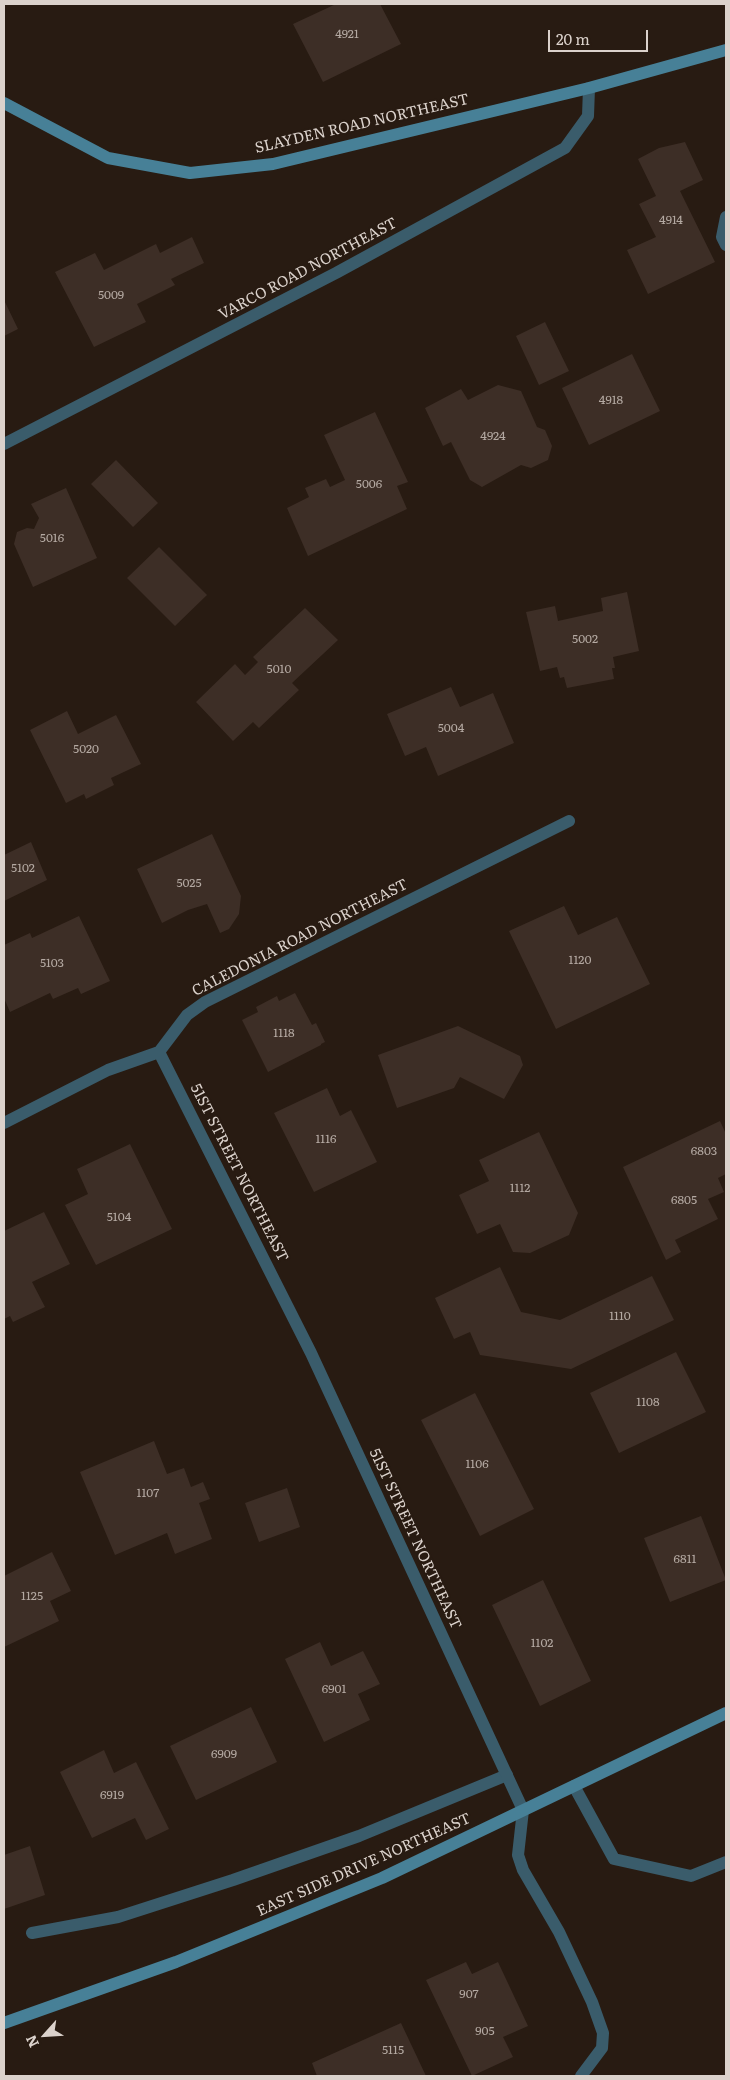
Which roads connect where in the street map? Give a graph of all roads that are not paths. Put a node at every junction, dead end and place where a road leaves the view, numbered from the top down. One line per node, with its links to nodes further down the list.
1 (726, 50): 2 (main road, SLAYDEN ROAD NORTHEAST)
2 (589, 88): 3 (main road, SLAYDEN ROAD NORTHEAST); 6 (street, VARCO ROAD NORTHEAST)
3 (4, 103)
4 (726, 217): 5 (street)
5 (726, 245)
6 (4, 444)
7 (569, 821): 8 (street, CALEDONIA ROAD NORTHEAST)
8 (160, 1052): 9 (street); 11 (street, 51ST STREET NORTHEAST)
9 (4, 1123)
10 (726, 1713): 12 (main road, EAST SIDE DRIVE NORTHEAST)
11 (507, 1775): 13 (street, 51ST STREET NORTHEAST); 15 (street)
12 (574, 1786): 13 (main road, EAST SIDE DRIVE NORTHEAST); 14 (street)
13 (523, 1810): 16 (main road, EAST SIDE DRIVE NORTHEAST); 17 (street)
14 (726, 1862)
15 (32, 1933)
16 (4, 2023)
17 (581, 2076)

